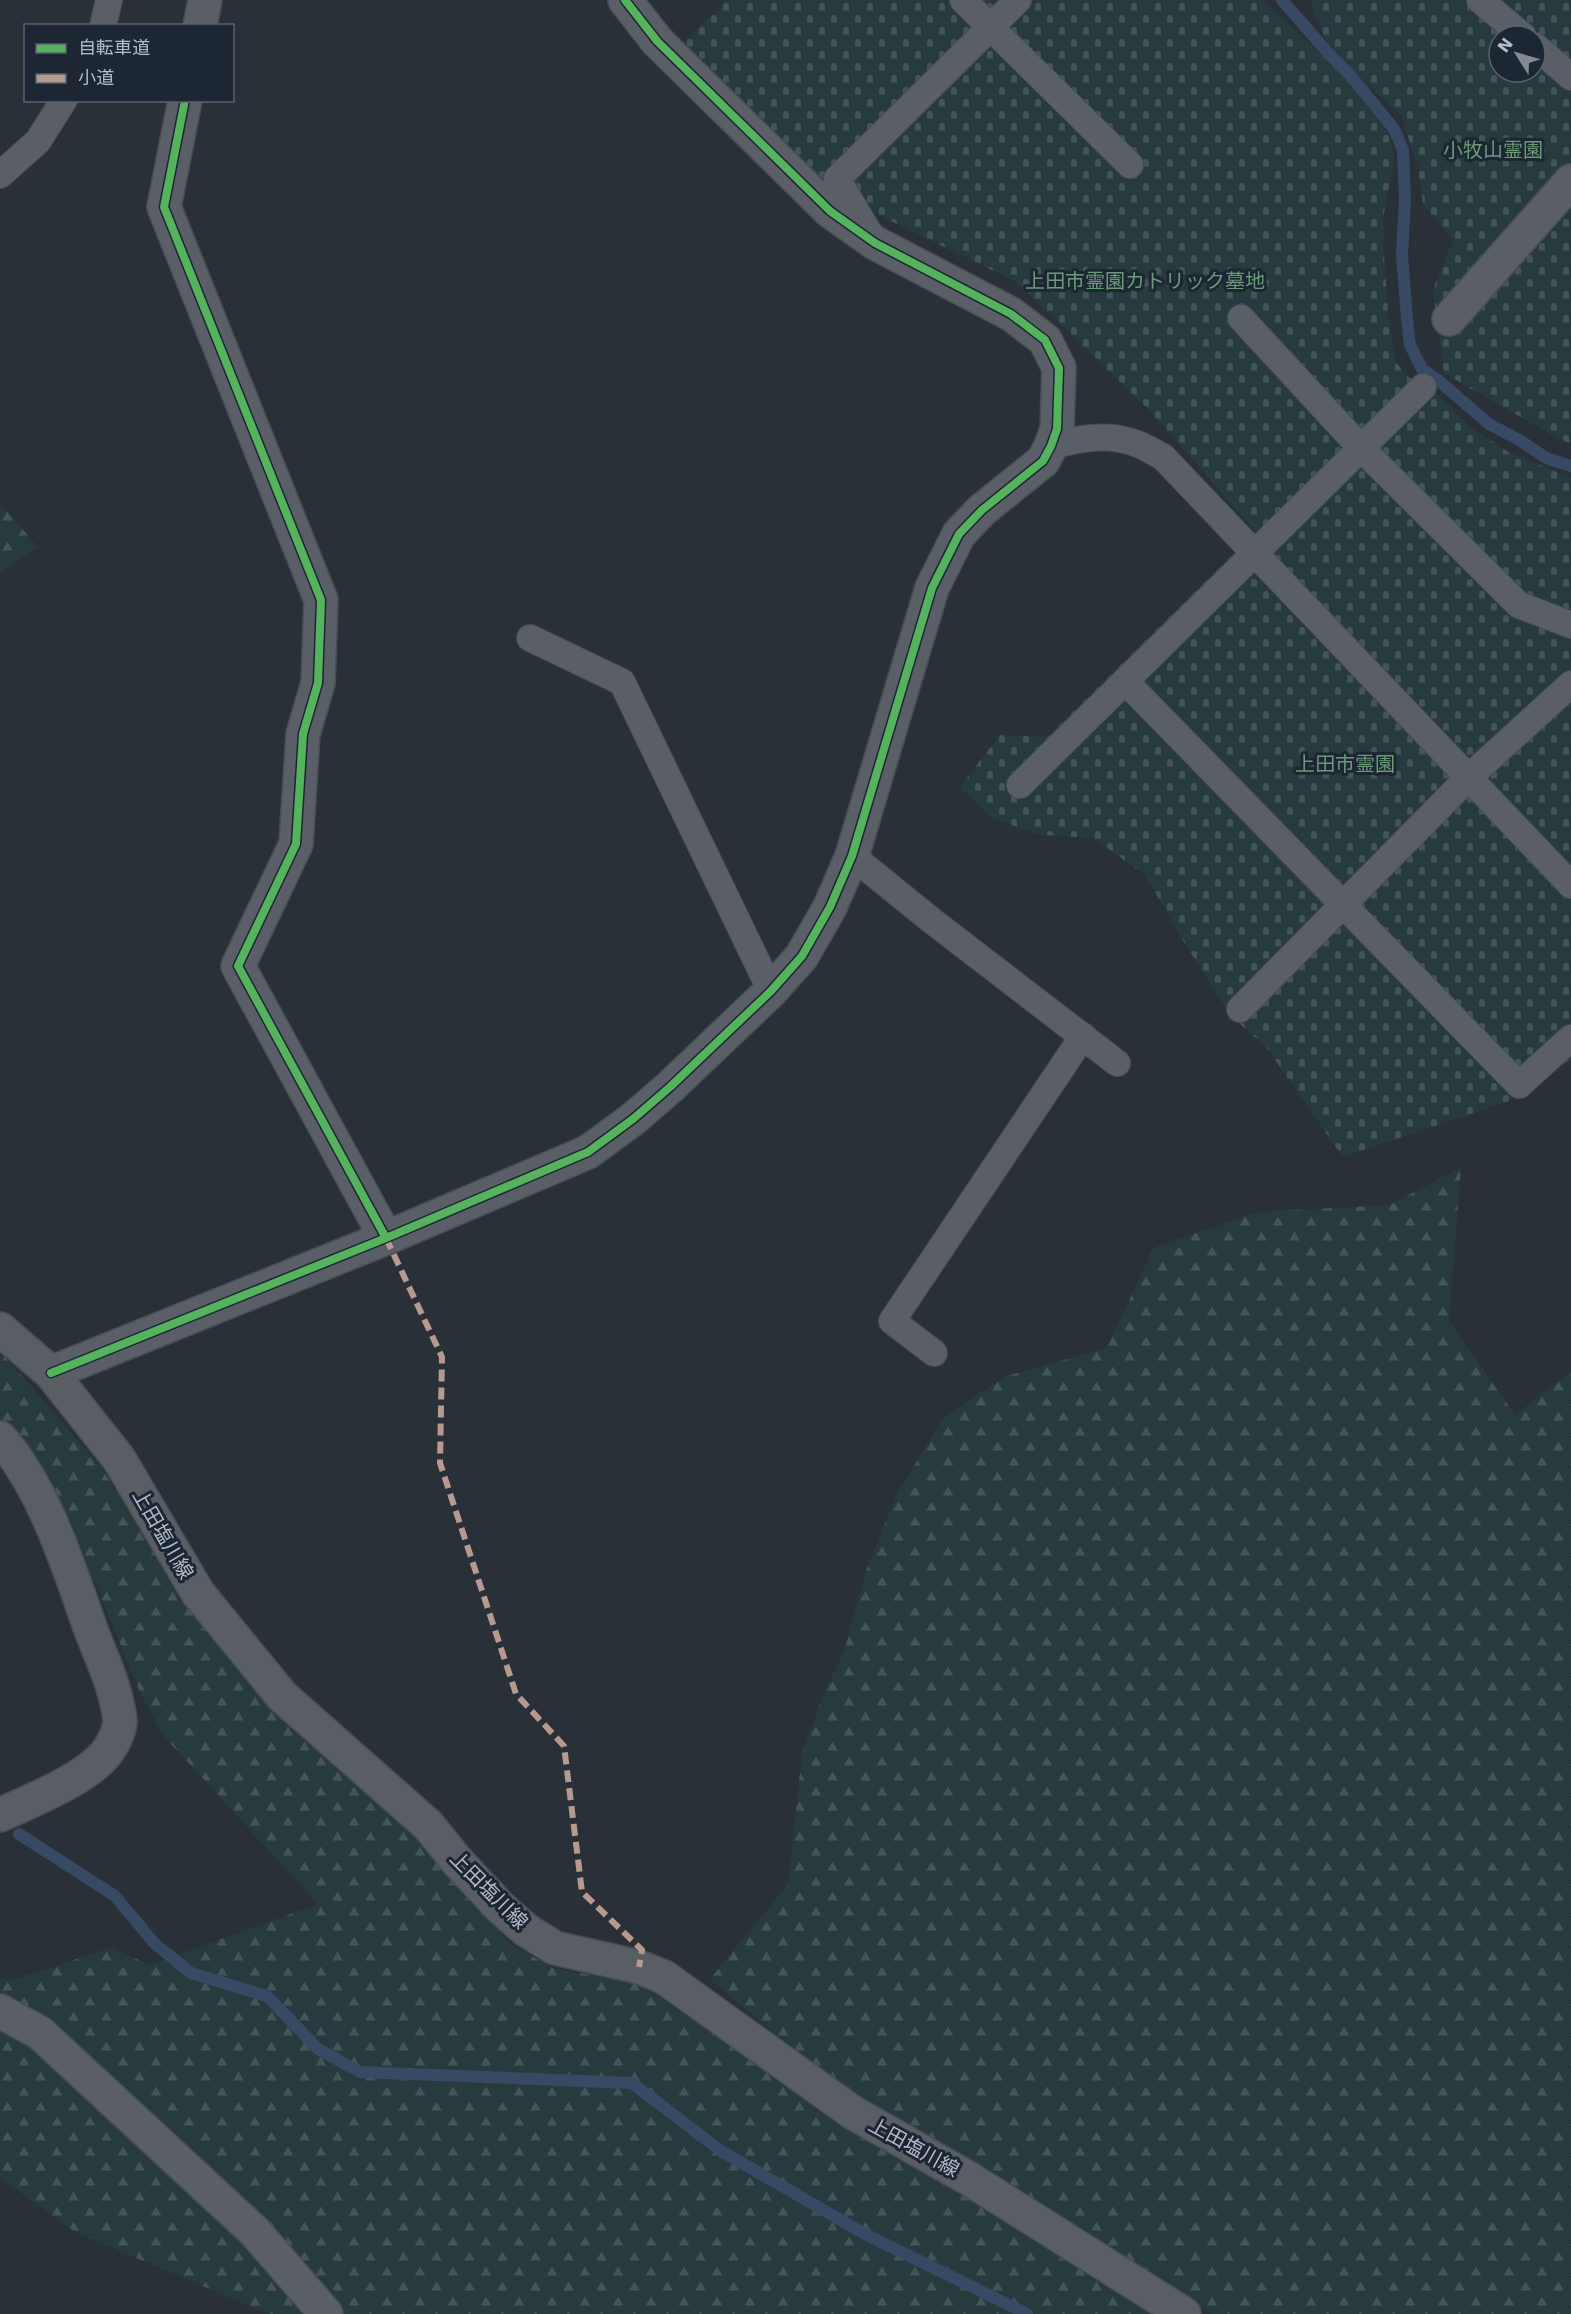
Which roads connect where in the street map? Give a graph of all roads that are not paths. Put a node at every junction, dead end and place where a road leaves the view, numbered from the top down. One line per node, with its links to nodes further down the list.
1 (109, 0): 7 (lane)
2 (205, 0): 8 (street)
3 (625, 0): 18 (street)
4 (963, 0): 10 (lane)
5 (1018, 0): 10 (lane)
6 (1480, 0): 9 (lane)
7 (103, 24)
8 (200, 24)
9 (1509, 24)
10 (990, 28): 15 (lane); 18 (lane)
11 (1547, 56): 12 (lane)
12 (1571, 76)
13 (63, 102): 16 (lane)
14 (185, 102): 39 (street)
15 (1130, 165)
16 (0, 175)
17 (1571, 181): 20 (street)
18 (875, 243): 22 (street)
19 (1241, 318): 23 (lane)
20 (1449, 319)
21 (1423, 387): 23 (lane)
22 (1051, 446): 24 (lane); 31 (street)
23 (1361, 448): 24 (lane); 25 (lane)
24 (1255, 554): 27 (lane); 29 (lane)
25 (1571, 625)
26 (530, 638): 34 (lane)
27 (1125, 681): 30 (lane); 33 (lane)
28 (1571, 684): 29 (lane)
29 (1468, 778): 32 (lane); 33 (lane)
30 (1020, 786)
31 (852, 856): 34 (street); 36 (lane)
32 (1571, 885)
33 (1343, 905): 35 (lane); 37 (lane)
34 (771, 992): 39 (street)
35 (1240, 1009)
36 (1083, 1036): 38 (lane); 41 (lane)
37 (1571, 1038)
38 (1117, 1063)
39 (386, 1238): 42 (street)
40 (0, 1329): 42 (main road, 上田塩川線)
41 (934, 1353)
42 (51, 1374): 47 (main road, 上田塩川線)
43 (0, 1438): 44 (main road)
44 (0, 1815)
45 (0, 2011): 46 (street)
46 (326, 2314)
47 (1184, 2314)

